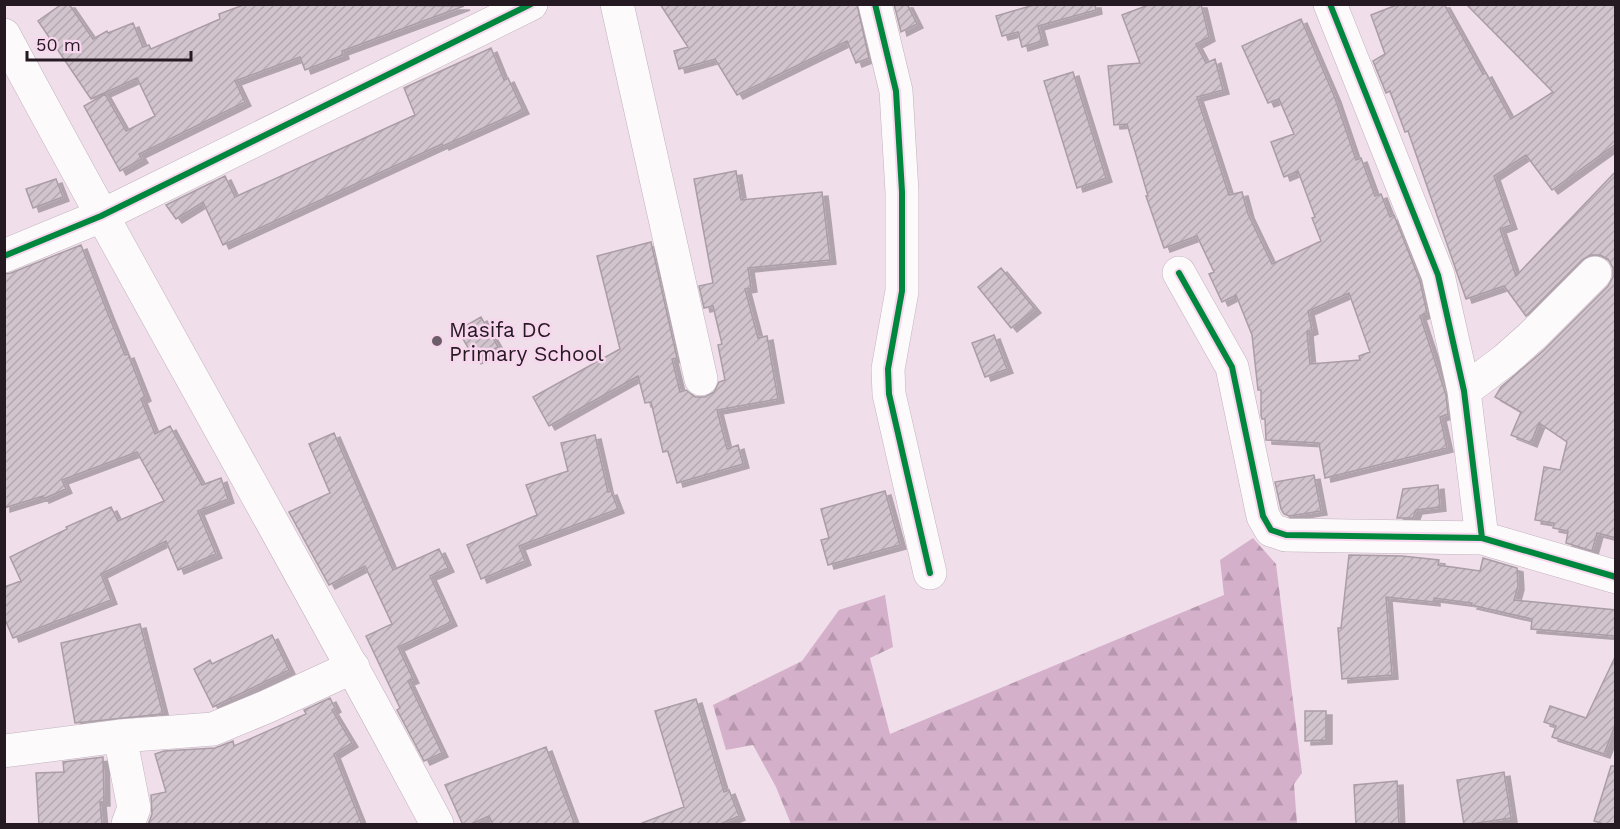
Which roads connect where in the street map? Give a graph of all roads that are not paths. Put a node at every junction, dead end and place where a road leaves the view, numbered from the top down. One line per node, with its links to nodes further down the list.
1 (531, 4): 6 (street)
2 (617, 4): 10 (street)
3 (875, 4): 13 (street)
4 (1330, 4): 11 (street)
5 (4, 35): 6 (street)
6 (101, 216): 7 (street); 15 (street)
7 (4, 256)
8 (1179, 273): 12 (street)
9 (1594, 273): 11 (street)
10 (701, 379)
11 (1464, 391): 12 (street)
12 (1482, 538): 14 (street)
13 (930, 573)
14 (1616, 577)
15 (353, 667): 16 (street); 19 (street)
16 (120, 736): 17 (street); 18 (street)
17 (4, 752)
18 (128, 825)
19 (437, 825)

